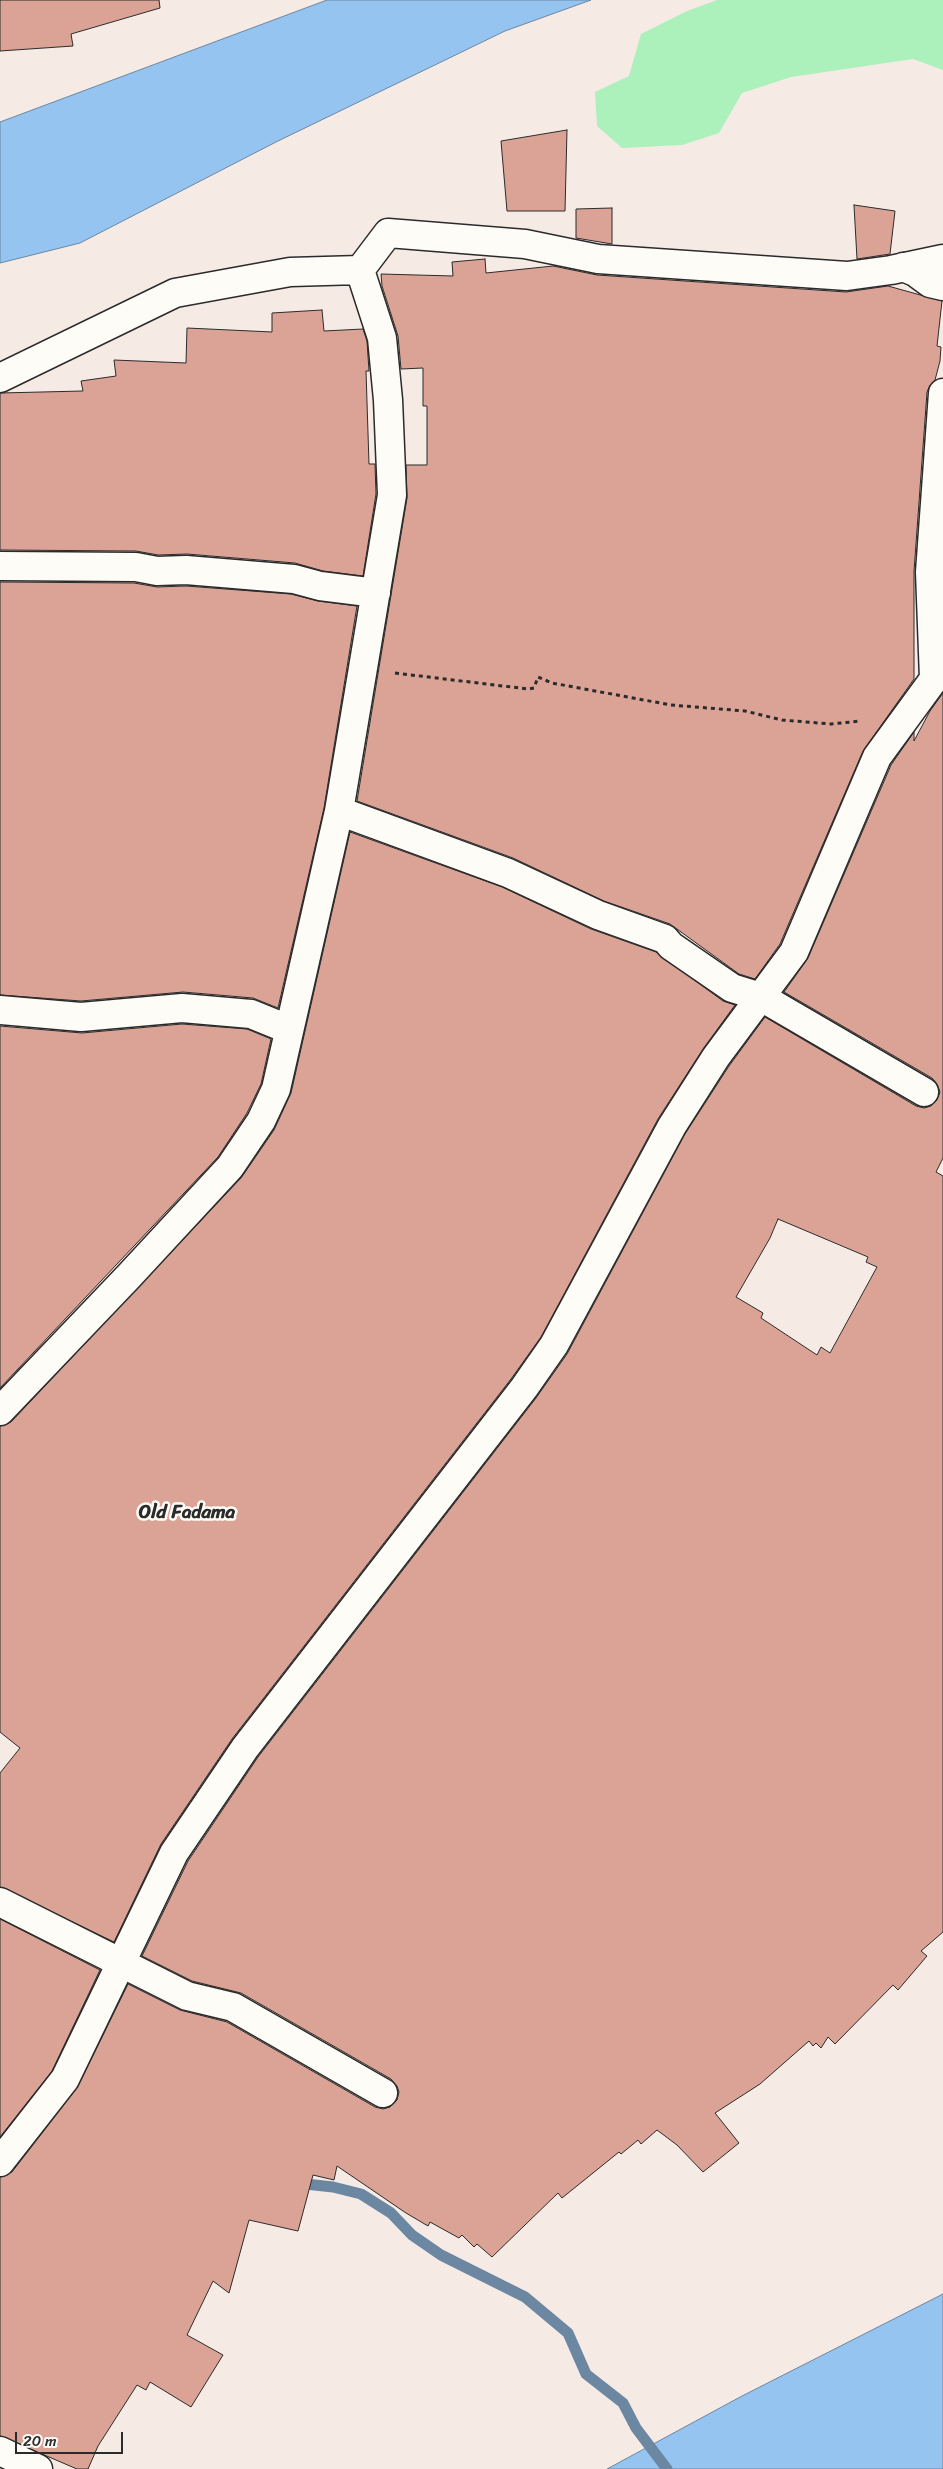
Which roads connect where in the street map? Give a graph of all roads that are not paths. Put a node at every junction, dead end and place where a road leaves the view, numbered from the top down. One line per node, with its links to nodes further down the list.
1 (943, 258): 2 (street)
2 (902, 267): 3 (street); 4 (street)
3 (360, 270): 5 (street); 8 (street)
4 (943, 286)
5 (0, 378)
6 (943, 394): 10 (street)
7 (0, 566): 8 (street)
8 (376, 593): 9 (street)
9 (339, 811): 10 (street); 12 (street)
10 (761, 997): 13 (street); 16 (street)
11 (0, 1010): 12 (street)
12 (288, 1029): 14 (street)
13 (924, 1092)
14 (0, 1410)
15 (0, 1902): 16 (street)
16 (122, 1964): 17 (street); 18 (street)
17 (383, 2093)
18 (0, 2162)
19 (0, 2451): 20 (street)
20 (38, 2469)

